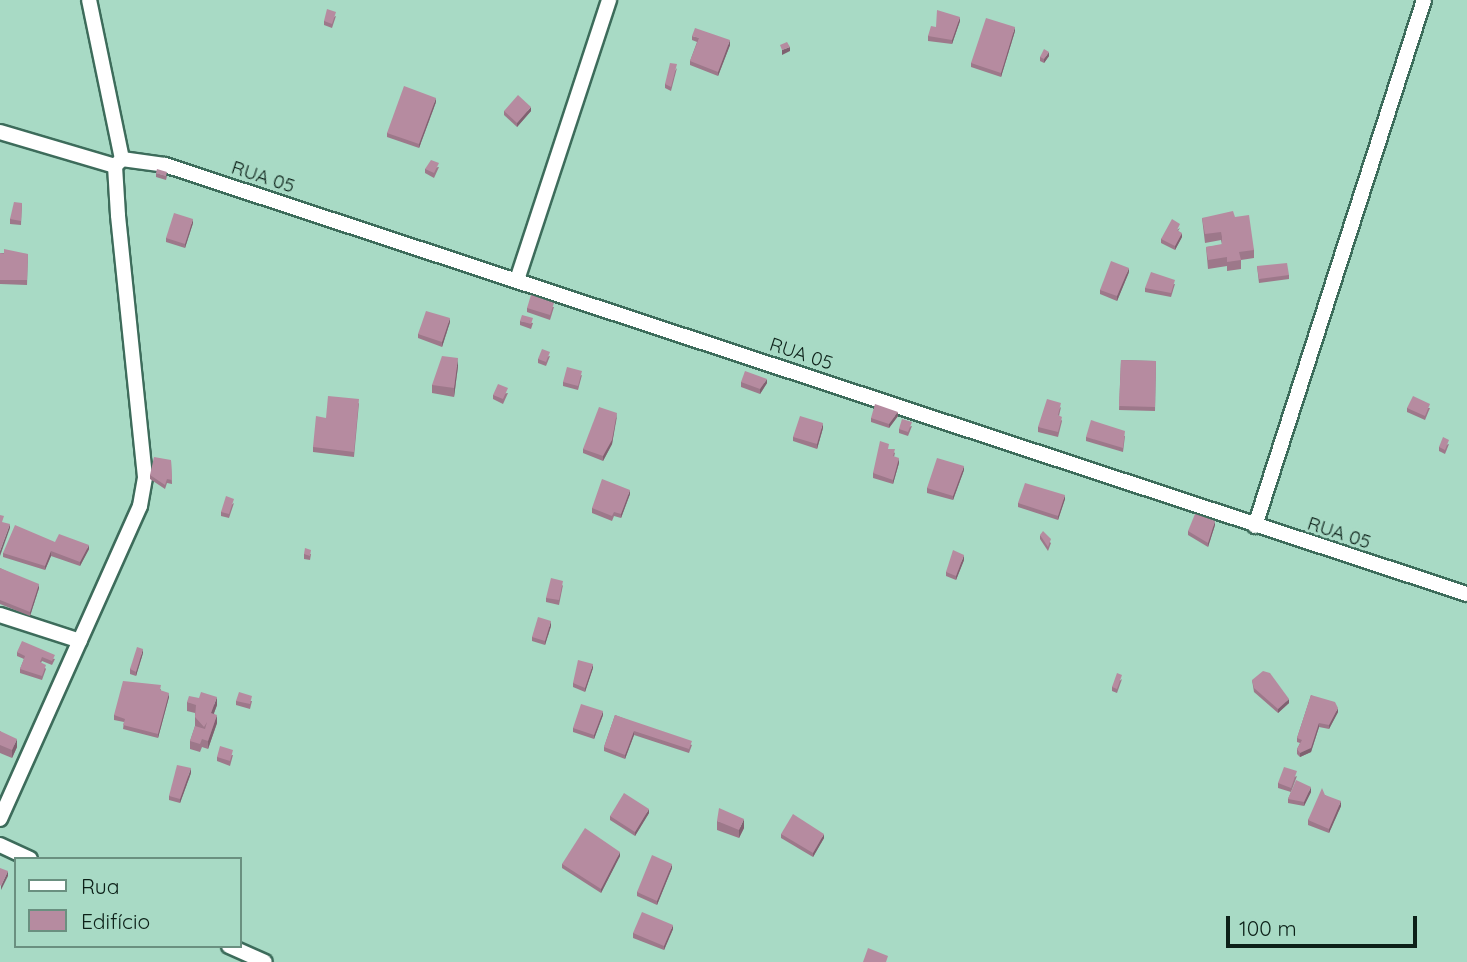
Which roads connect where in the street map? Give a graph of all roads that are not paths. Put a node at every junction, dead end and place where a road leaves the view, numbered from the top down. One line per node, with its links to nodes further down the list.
1 (89, 0): 5 (street)
2 (609, 0): 6 (street)
3 (1424, 0): 7 (street)
4 (0, 132): 5 (street, RUA 05)
5 (118, 162): 6 (street, RUA 05); 10 (street)
6 (517, 280): 7 (street, RUA 05)
7 (1255, 526): 8 (street, RUA 05)
8 (1467, 594)
9 (0, 615): 10 (street)
10 (80, 641): 11 (street)
11 (0, 819)
12 (0, 845): 13 (street)
13 (26, 857)
14 (234, 948): 15 (street)
15 (265, 962)

